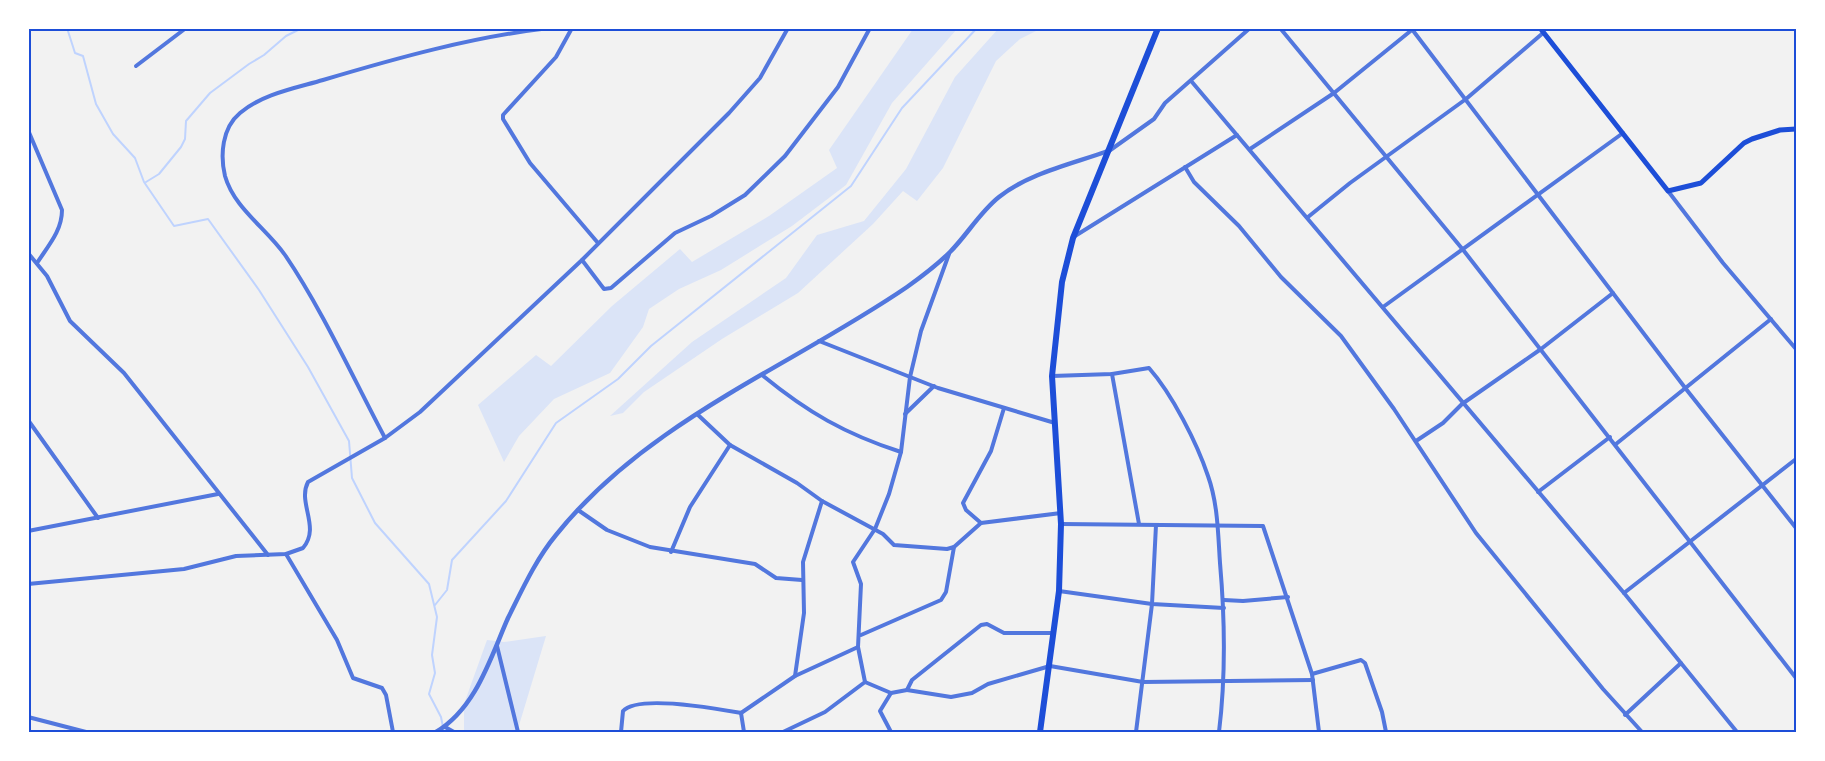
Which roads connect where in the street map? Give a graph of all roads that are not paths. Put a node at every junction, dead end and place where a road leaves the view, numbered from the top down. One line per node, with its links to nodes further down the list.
1 (186, 28): 11 (street)
2 (549, 28): 52 (street)
3 (572, 28): 27 (street)
4 (788, 28): 27 (street)
5 (870, 28): 31 (street)
6 (1158, 28): 20 (main road)
7 (1250, 28): 12 (street)
8 (1280, 28): 13 (street)
9 (1412, 29): 13 (street); 14 (street)
10 (1542, 31): 14 (street); 17 (main road)
11 (136, 66)
12 (1191, 82): 18 (street); 20 (street)
13 (1334, 93): 19 (street); 21 (street)
14 (1466, 99): 21 (street); 24 (street)
15 (1797, 129): 23 (main road)
16 (28, 130): 32 (street)
17 (1623, 133): 23 (main road); 24 (street)
18 (1237, 135): 19 (street); 22 (street)
19 (1250, 149): 25 (street)
20 (1108, 151): 26 (main road); 29 (street)
21 (1387, 156): 25 (street); 28 (street)
22 (1185, 167): 26 (street); 53 (street)
23 (1668, 191): 35 (street)
24 (1539, 197): 28 (street); 33 (street)
25 (1308, 217): 34 (street)
26 (1073, 238): 42 (main road)
27 (598, 243): 31 (street)
28 (1464, 251): 34 (street); 37 (street)
29 (950, 252): 36 (street); 41 (street)
30 (28, 253): 32 (street)
31 (582, 260): 52 (street)
32 (37, 263): 60 (street)
33 (1613, 293): 37 (street); 44 (street)
34 (1383, 307): 45 (street)
35 (1771, 319): 38 (street); 44 (street)
36 (818, 341): 40 (street); 41 (street)
37 (1541, 349): 45 (street); 51 (street)
38 (1797, 349)
39 (1112, 374): 42 (street); 67 (street); 69 (street)
40 (762, 375): 47 (street); 56 (street)
41 (910, 376): 43 (street); 48 (street)
42 (1052, 376): 50 (main road)
43 (934, 386): 46 (street); 48 (street)
44 (1686, 389): 54 (street); 58 (street)
45 (1462, 404): 53 (street); 59 (street)
46 (1004, 408): 50 (street); 65 (street)
47 (697, 414): 55 (street); 62 (street)
48 (905, 414): 56 (street)
49 (28, 420): 64 (street)
50 (1056, 423): 63 (main road)
51 (1610, 437): 54 (street); 59 (street)
52 (385, 438): 76 (street)
53 (1416, 441): 102 (street)
54 (1616, 444): 73 (street)
55 (730, 445): 61 (street); 75 (street)
56 (901, 452): 71 (street)
57 (1797, 459): 58 (street)
58 (1762, 483): 70 (street); 73 (street)
59 (1538, 492): 81 (street)
60 (218, 494): 64 (street); 77 (street)
61 (822, 501): 71 (street); 78 (street)
62 (578, 510): 75 (street); 88 (street)
63 (1061, 513): 65 (street); 66 (main road)
64 (98, 518): 72 (street)
65 (981, 523): 74 (street)
66 (1061, 524): 67 (street); 80 (main road)
67 (1139, 524): 68 (street)
68 (1156, 525): 69 (street); 84 (street)
69 (1218, 527): 82 (street); 83 (street)
70 (1797, 528)
71 (875, 529): 74 (street); 87 (street)
72 (28, 531)
73 (1688, 540): 81 (street); 94 (street)
74 (954, 547): 87 (street)
75 (671, 552): 78 (street)
76 (286, 555): 77 (street); 106 (street)
77 (269, 556): 79 (street)
78 (802, 580): 93 (street)
79 (28, 584)
80 (1059, 591): 84 (street); 86 (main road)
81 (1624, 592): 90 (street)
82 (1288, 597): 83 (street); 92 (street)
83 (1224, 600): 85 (street)
84 (1152, 604): 85 (street); 97 (street)
85 (1224, 608): 98 (street)
86 (1055, 633): 91 (main road); 99 (street)
87 (861, 635): 89 (street)
88 (497, 645): 104 (street); 109 (street)
89 (858, 647): 93 (street); 96 (street)
90 (1681, 663): 102 (street); 120 (street)
91 (1050, 666): 97 (street); 99 (street); 114 (main road)
92 (1312, 674): 95 (street); 118 (street)
93 (795, 676): 101 (street)
94 (1797, 678)
95 (1313, 680): 98 (street); 117 (street)
96 (865, 682): 100 (street); 112 (street)
97 (1143, 682): 98 (street); 115 (street)
98 (1225, 683): 116 (street)
99 (907, 690): 100 (street)
100 (891, 693): 113 (street)
101 (741, 713): 110 (street); 111 (street)
102 (1625, 715): 119 (street)
103 (28, 717): 105 (street)
104 (444, 727): 107 (street); 108 (street)
105 (86, 732)
106 (393, 732)
107 (436, 732)
108 (454, 732)
109 (518, 732)
110 (621, 732)
111 (744, 732)
112 (783, 732)
113 (891, 732)
114 (1040, 732)
115 (1136, 732)
116 (1219, 732)
117 (1319, 732)
118 (1386, 732)
119 (1642, 732)
120 (1737, 732)

